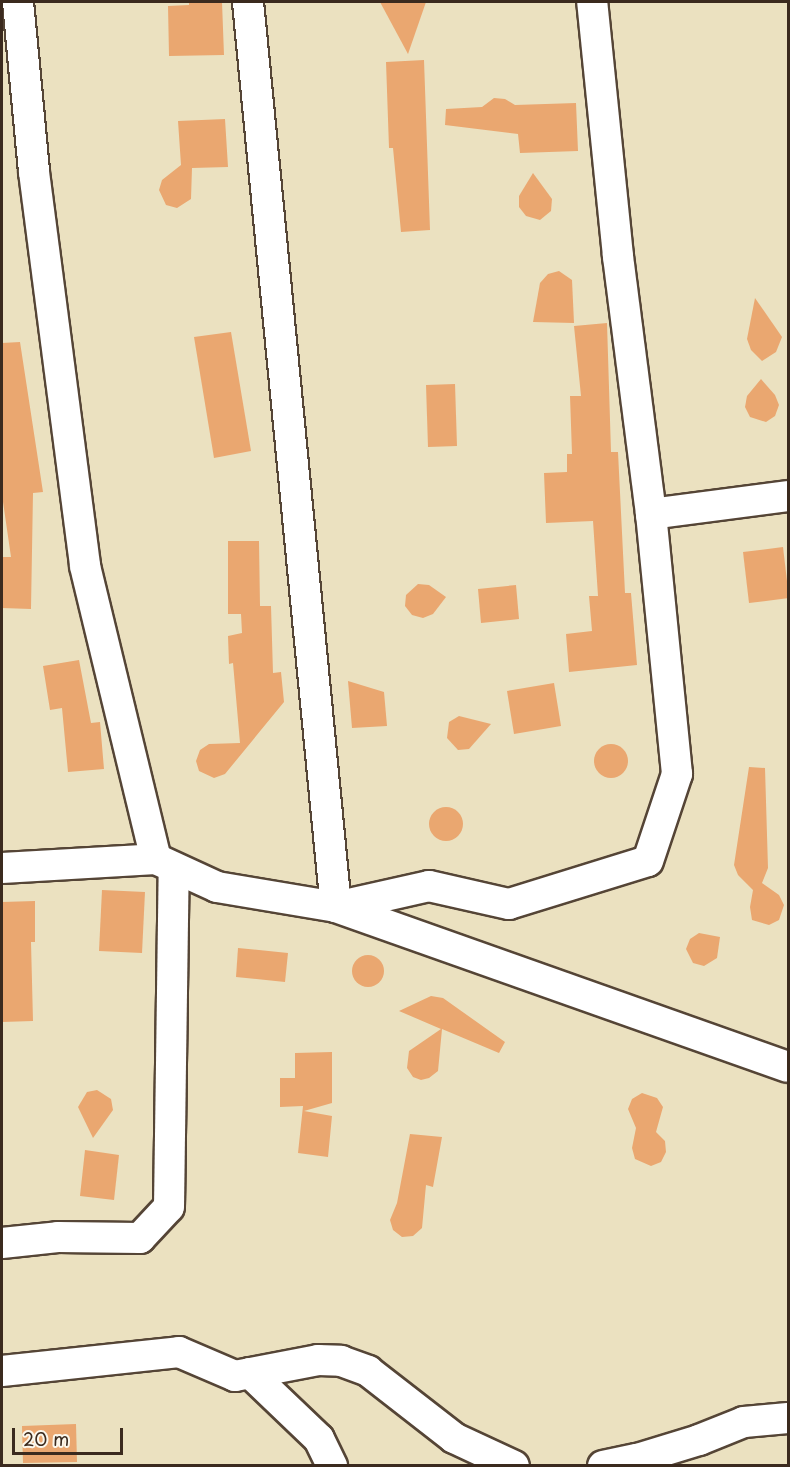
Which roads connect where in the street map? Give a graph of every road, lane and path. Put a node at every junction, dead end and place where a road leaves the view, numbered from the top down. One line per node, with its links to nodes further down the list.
1 (18, 2): 6 (street)
2 (248, 2): 8 (street)
3 (592, 2): 5 (street)
4 (789, 496): 5 (street)
5 (651, 514): 8 (street)
6 (165, 864): 7 (street); 8 (street); 10 (street)
7 (2, 868)
8 (336, 907): 9 (street)
9 (789, 1067)
10 (2, 1243)
11 (2, 1371): 12 (street)
12 (250, 1373): 14 (street); 15 (street)
13 (789, 1418): 16 (street)
14 (332, 1466)
15 (514, 1466)
16 (603, 1466)

